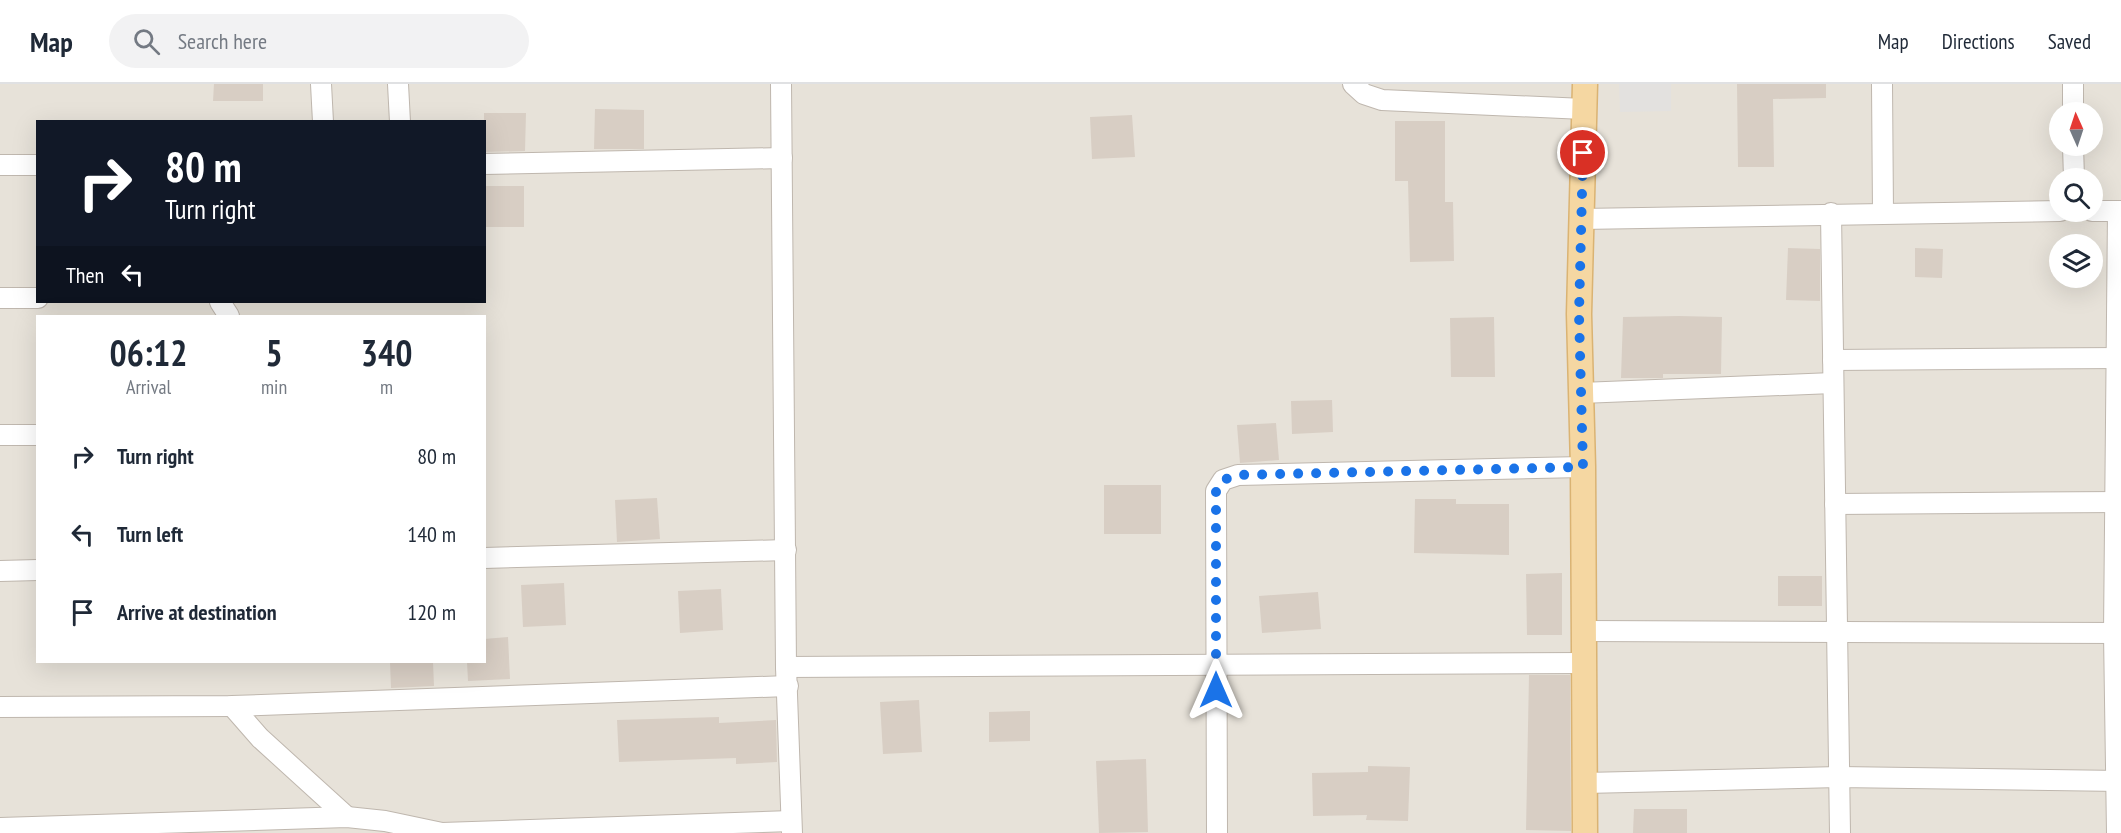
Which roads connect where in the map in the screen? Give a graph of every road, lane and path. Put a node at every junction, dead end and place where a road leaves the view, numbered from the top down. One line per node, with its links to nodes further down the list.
1 (321, 84): 10 (street)
2 (398, 84): 11 (street)
3 (781, 84): 12 (street)
4 (1353, 84): 9 (street)
5 (1585, 84): 9 (main road)
6 (1882, 84): 20 (street)
7 (2073, 84): 8 (street)
8 (2073, 102)
9 (1584, 109): 21 (main road)
10 (323, 120)
11 (400, 120)
12 (782, 158): 13 (street); 33 (street)
13 (486, 164)
14 (0, 165): 15 (street)
15 (36, 165)
16 (2049, 211): 20 (street)
17 (2103, 211): 18 (street)
18 (2119, 211): 24 (street)
19 (1831, 213): 20 (street); 21 (street); 25 (street)
20 (1883, 213)
21 (1581, 219): 27 (main road)
22 (36, 297): 23 (street)
23 (0, 298)
24 (2119, 358): 25 (street); 31 (street)
25 (1833, 360): 26 (street)
26 (1833, 383): 27 (street); 32 (street)
27 (1581, 393): 30 (main road)
28 (0, 435): 29 (street)
29 (36, 435)
30 (1583, 467): 37 (main road); 41 (street)
31 (2118, 502): 32 (street); 39 (street)
32 (1835, 504): 38 (street)
33 (786, 550): 34 (street); 42 (street)
34 (486, 558)
35 (36, 570): 36 (street)
36 (0, 572)
37 (1584, 631): 38 (street); 40 (main road)
38 (1837, 633): 39 (street); 45 (street)
39 (2118, 633): 46 (street)
40 (1584, 663): 41 (street); 47 (main road)
41 (1216, 666): 42 (street); 52 (street)
42 (787, 677): 43 (street); 49 (street)
43 (232, 706): 44 (street); 48 (street)
44 (0, 707)
45 (1839, 777): 46 (street); 47 (street); 54 (street)
46 (2119, 781): 55 (street)
47 (1585, 783): 53 (main road)
48 (347, 817): 50 (street); 51 (street)
49 (791, 827): 51 (street)
50 (0, 828)
51 (429, 832)
52 (1217, 833)
53 (1585, 833)
54 (1840, 833)
55 (2117, 833)

